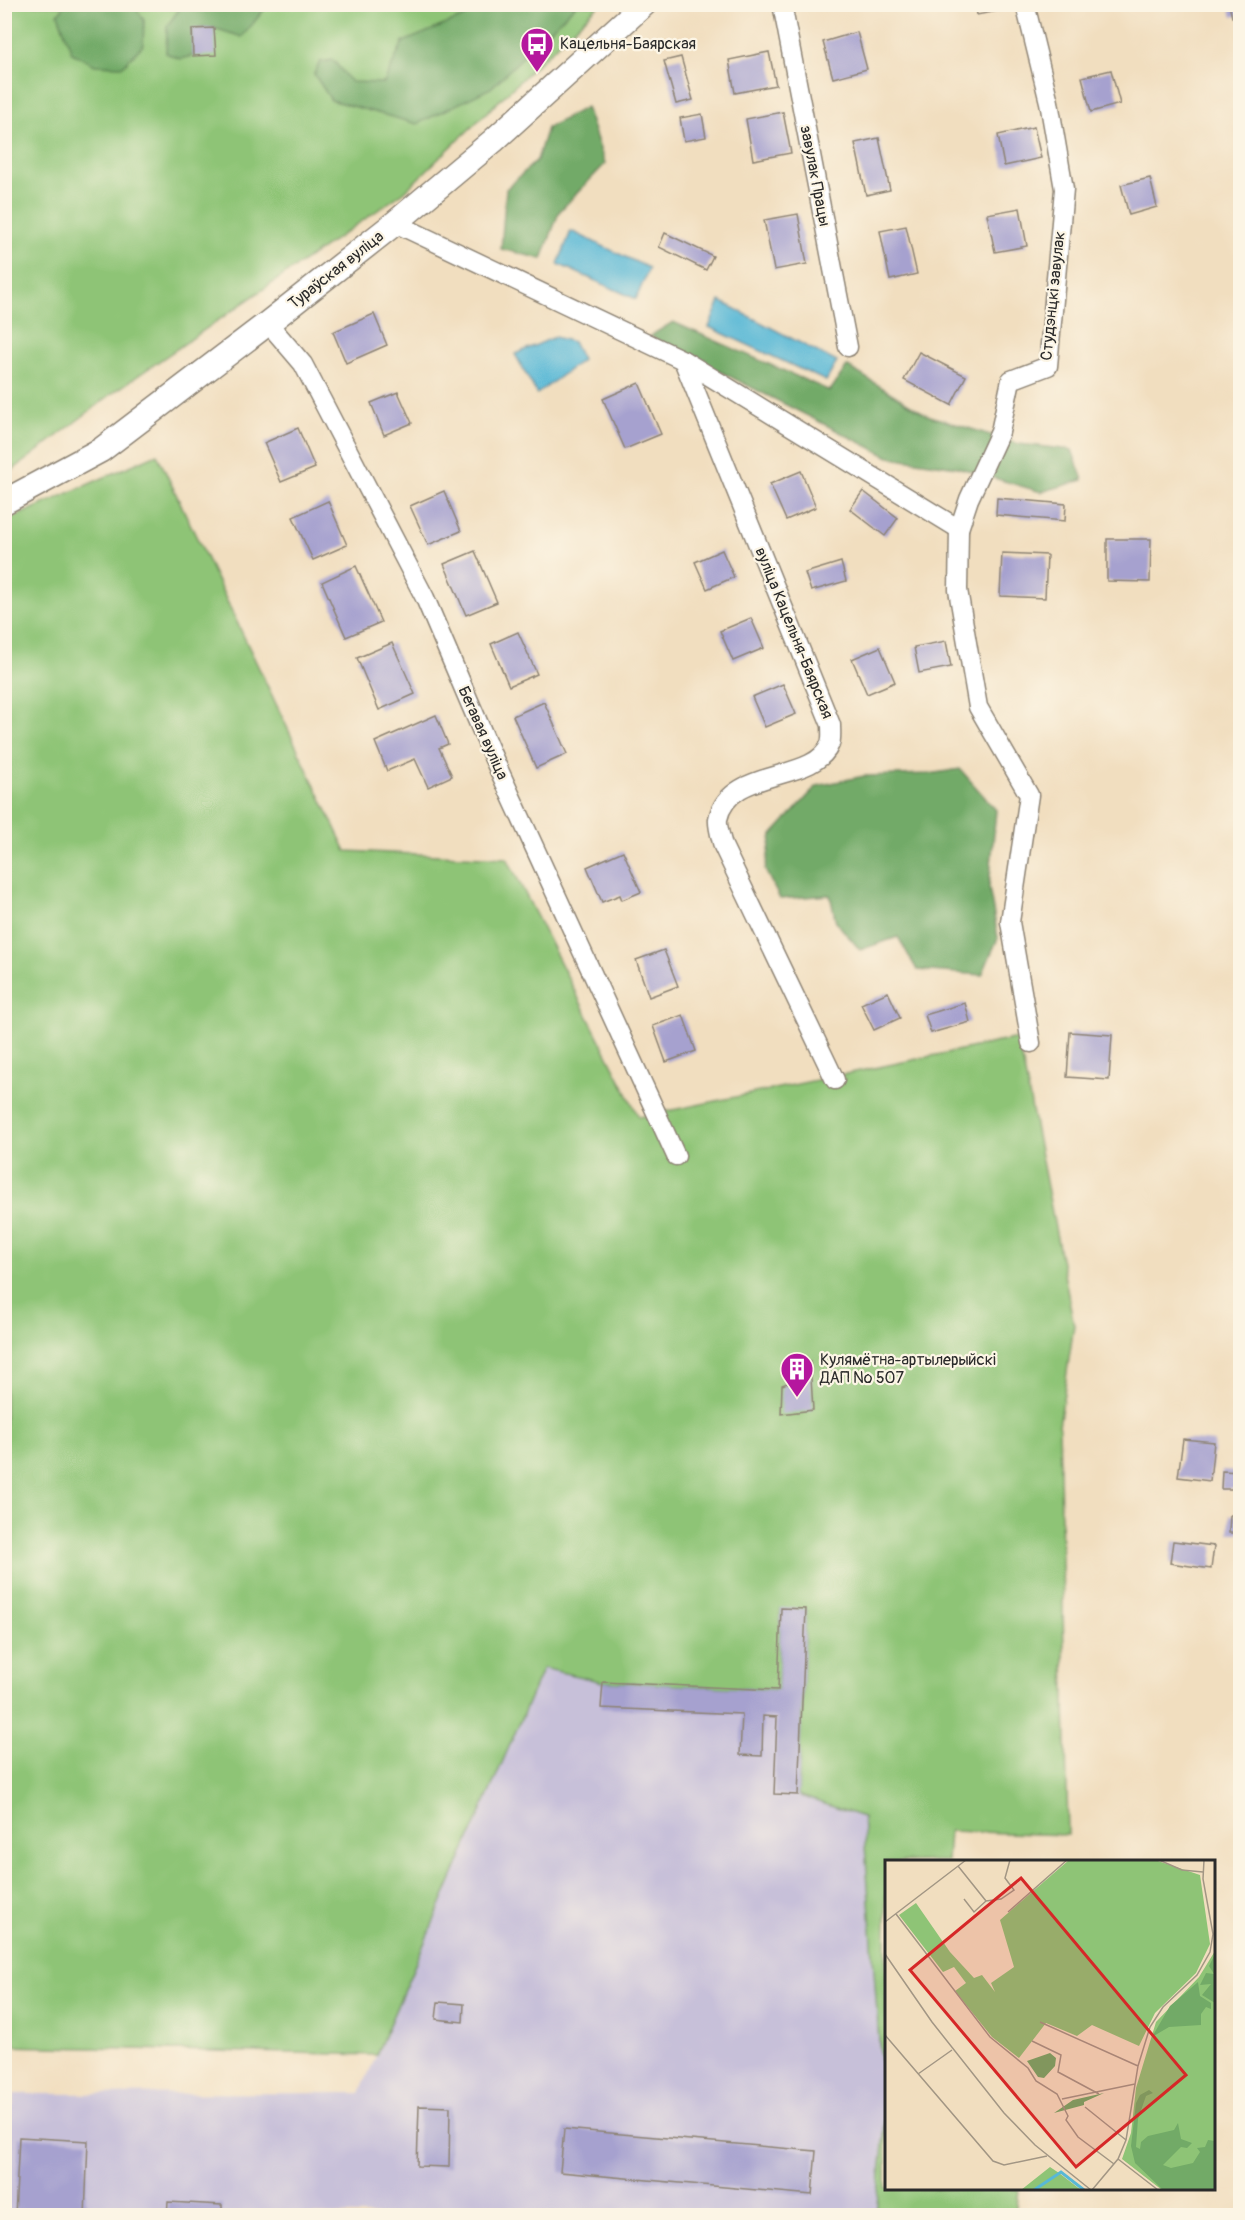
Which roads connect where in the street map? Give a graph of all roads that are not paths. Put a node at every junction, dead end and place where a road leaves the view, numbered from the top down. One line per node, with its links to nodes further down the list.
1 (644, 4): 4 (street, Тураўская вуліца)
2 (782, 4): 6 (street, завулак Працы)
3 (1024, 4): 9 (street, Студэнцкі завулак)
4 (395, 223): 5 (street, Тураўская вуліца); 7 (street)
5 (268, 323): 8 (street, Тураўская вуліца); 12 (street, Бегавая вуліца)
6 (848, 347)
7 (683, 360): 9 (street); 11 (street, вуліца Кацельня-Баярская)
8 (4, 502)
9 (959, 529): 10 (street, Студэнцкі завулак)
10 (1031, 1043)
11 (835, 1080)
12 (676, 1156)

